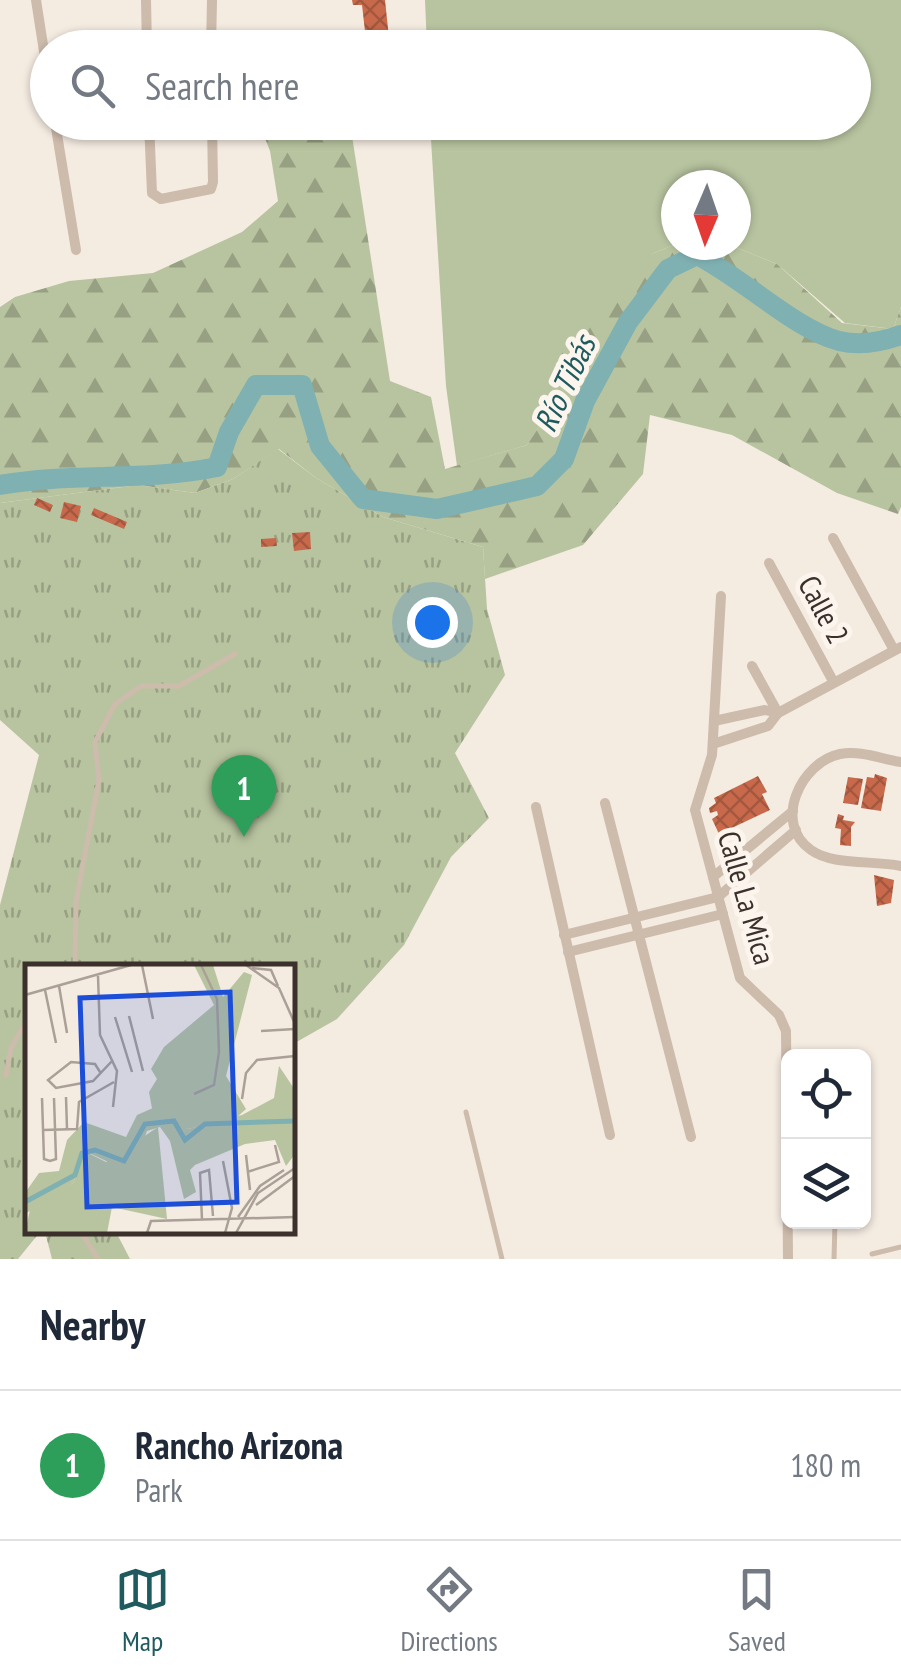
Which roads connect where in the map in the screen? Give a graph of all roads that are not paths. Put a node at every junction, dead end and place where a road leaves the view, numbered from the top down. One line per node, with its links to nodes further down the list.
1 (36, 0): 4 (street)
2 (146, 0): 5 (street)
3 (212, 0): 6 (street)
4 (41, 30)
5 (147, 30)
6 (211, 30)
7 (58, 140): 10 (street)
8 (151, 140): 9 (street)
9 (213, 140)
10 (76, 250)
11 (833, 538): 14 (street)
12 (769, 563): 17 (street, Calle 2)
13 (722, 596): 19 (street, Calle La Mica)
14 (898, 648): 17 (street)
15 (235, 654): 34 (lane)
16 (752, 666): 18 (street)
17 (832, 681): 18 (street)
18 (778, 713): 19 (street); 20 (street)
19 (714, 721): 20 (street, Calle La Mica)
20 (713, 744): 27 (street, Calle La Mica)
21 (901, 762): 24 (street)
22 (605, 803): 30 (street)
23 (536, 807): 31 (street)
24 (794, 811): 25 (street); 27 (street)
25 (796, 830): 26 (street); 28 (street)
26 (901, 866)
27 (713, 878): 28 (street, Calle La Mica)
28 (718, 898): 29 (street, Calle La Mica); 30 (street)
29 (723, 914): 32 (street); 46 (street, Calle La Mica)
30 (634, 919): 31 (street); 32 (street)
31 (564, 935): 33 (street)
32 (638, 935): 33 (street); 39 (street)
33 (568, 952): 38 (street)
34 (75, 964)
35 (25, 1023): 36 (lane)
36 (6, 1075)
37 (466, 1112): 45 (lane)
38 (610, 1136)
39 (691, 1137)
40 (835, 1229): 47 (lane)
41 (82, 1234): 44 (lane)
42 (901, 1247): 43 (lane)
43 (872, 1254)
44 (98, 1259)
45 (502, 1259)
46 (788, 1259)
47 (834, 1259)

